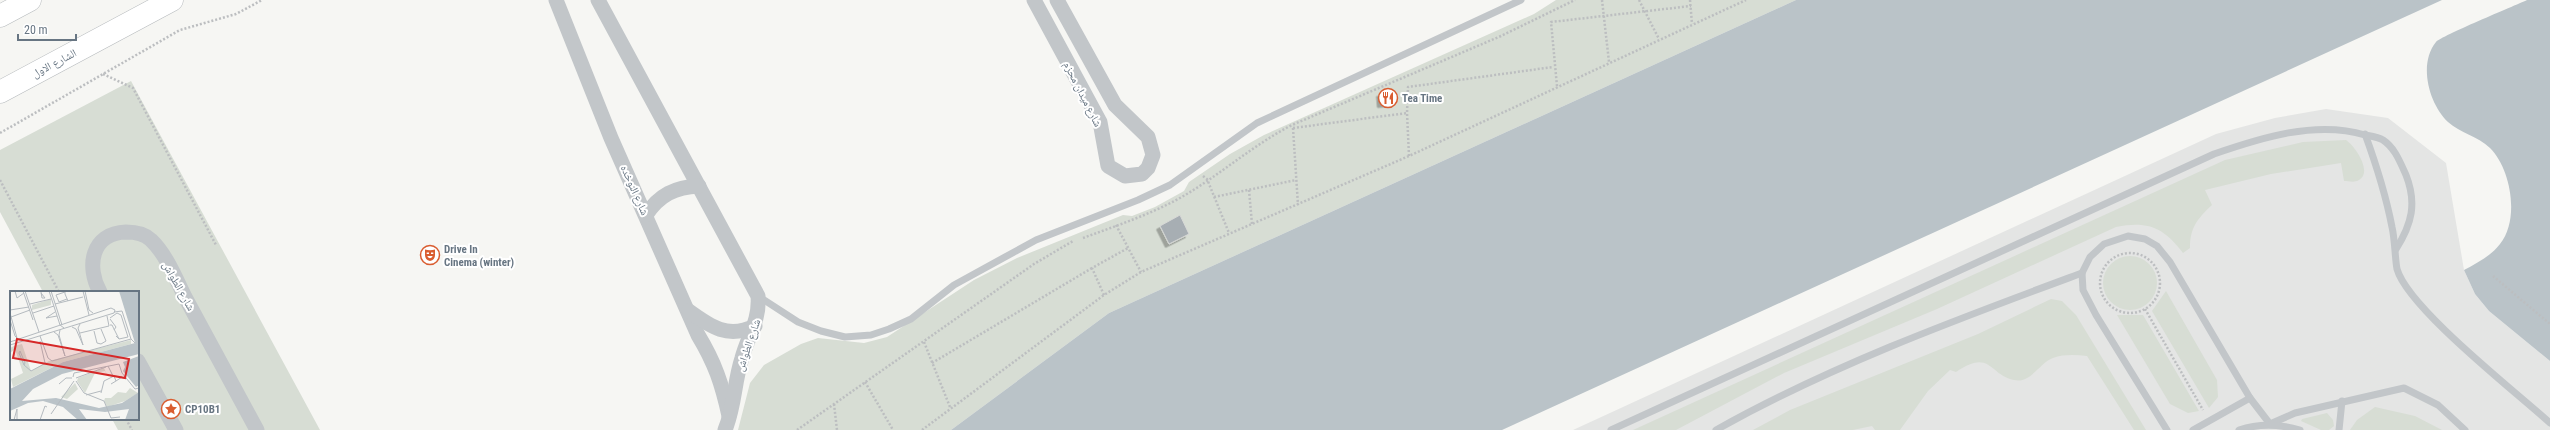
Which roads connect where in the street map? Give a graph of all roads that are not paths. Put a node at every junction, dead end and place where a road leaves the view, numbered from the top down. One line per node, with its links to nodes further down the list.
1 (30, 0): 8 (main road)
2 (172, 0): 9 (main road, الشارع الاول)
3 (556, 0): 12 (street, شارع النوخده)
4 (598, 0): 11 (street)
5 (1034, 0): 6 (street, شارع ميدان محزم)
6 (1057, 0)
7 (1521, 0): 16 (lane)
8 (0, 16)
9 (1, 92)
10 (2365, 134): 13 (lane); 13 (lane); 27 (lane)
11 (699, 186): 12 (street); 16 (street)
12 (646, 215): 17 (street, شارع النوخده)
13 (2396, 249): 22 (lane)
14 (2082, 272): 20 (lane); 28 (lane); 29 (lane)
15 (100, 291): 26 (street, شارع الطواش)
16 (758, 296): 18 (street, شارع الطواش)
17 (689, 311): 18 (street, شارع النوخده); 23 (street, شارع الطواش)
18 (755, 326): 23 (street, شارع الطواش)
19 (139, 363): 25 (street)
20 (2250, 398): 24 (lane); 30 (lane)
21 (2342, 401): 24 (lane); 33 (lane); 34 (lane)
22 (2550, 423)
23 (727, 424)
24 (2270, 424): 31 (lane); 32 (lane)
25 (176, 430)
26 (257, 430)
27 (1610, 430)
28 (1716, 430)
29 (2167, 430)
30 (2193, 430)
31 (2240, 430)
32 (2300, 430)
33 (2339, 430)
34 (2465, 430)

